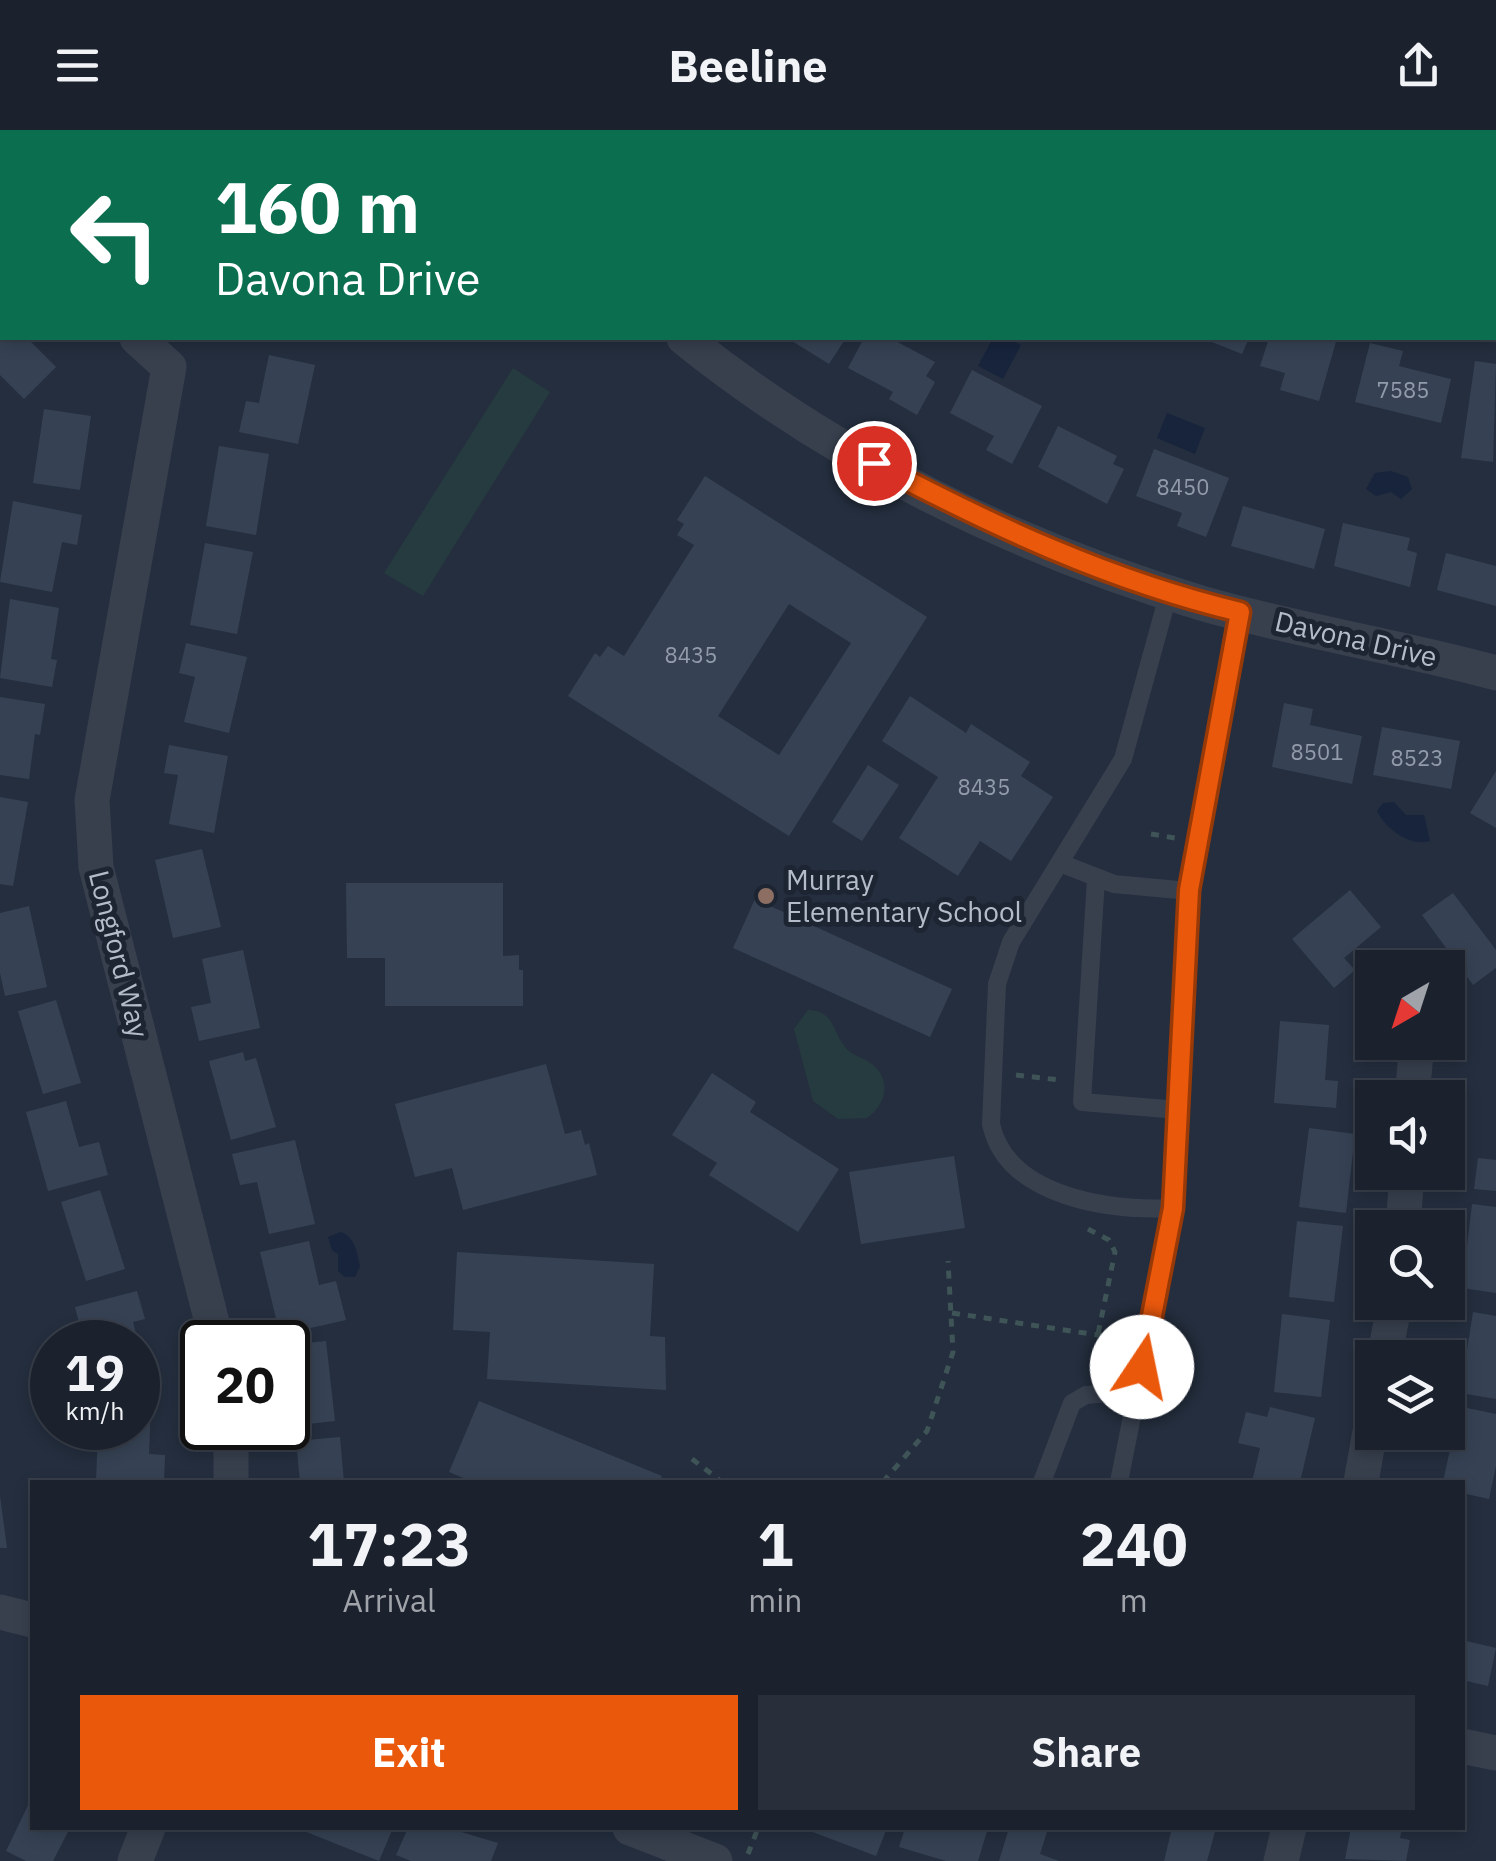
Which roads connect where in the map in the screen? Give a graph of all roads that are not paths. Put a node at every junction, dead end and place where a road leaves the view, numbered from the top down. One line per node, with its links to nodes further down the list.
1 (139, 340): 11 (street, Longford Way)
2 (687, 340): 3 (street, Davona Drive)
3 (1169, 592): 4 (street, Davona Drive); 6 (lane)
4 (1240, 612): 5 (street, Davona Drive); 8 (lane)
5 (1496, 673)
6 (1060, 863): 7 (lane); 10 (lane)
7 (1096, 879): 8 (lane); 9 (lane)
8 (1189, 890): 9 (lane)
9 (1178, 1110): 10 (lane)
10 (1173, 1208): 12 (lane)
11 (211, 1320)
12 (1137, 1391): 16 (lane); 17 (lane)
13 (231, 1450): 15 (street)
14 (1367, 1450): 18 (street)
15 (231, 1480)
16 (1043, 1480)
17 (1119, 1480)
18 (1361, 1480)
19 (0, 1612): 20 (street)
20 (30, 1620)
21 (1465, 1747): 22 (street)
22 (1496, 1753)
23 (147, 1830): 26 (street)
24 (635, 1830): 27 (street)
25 (1289, 1830): 28 (street)
26 (134, 1861)
27 (715, 1861)
28 (1281, 1861)

